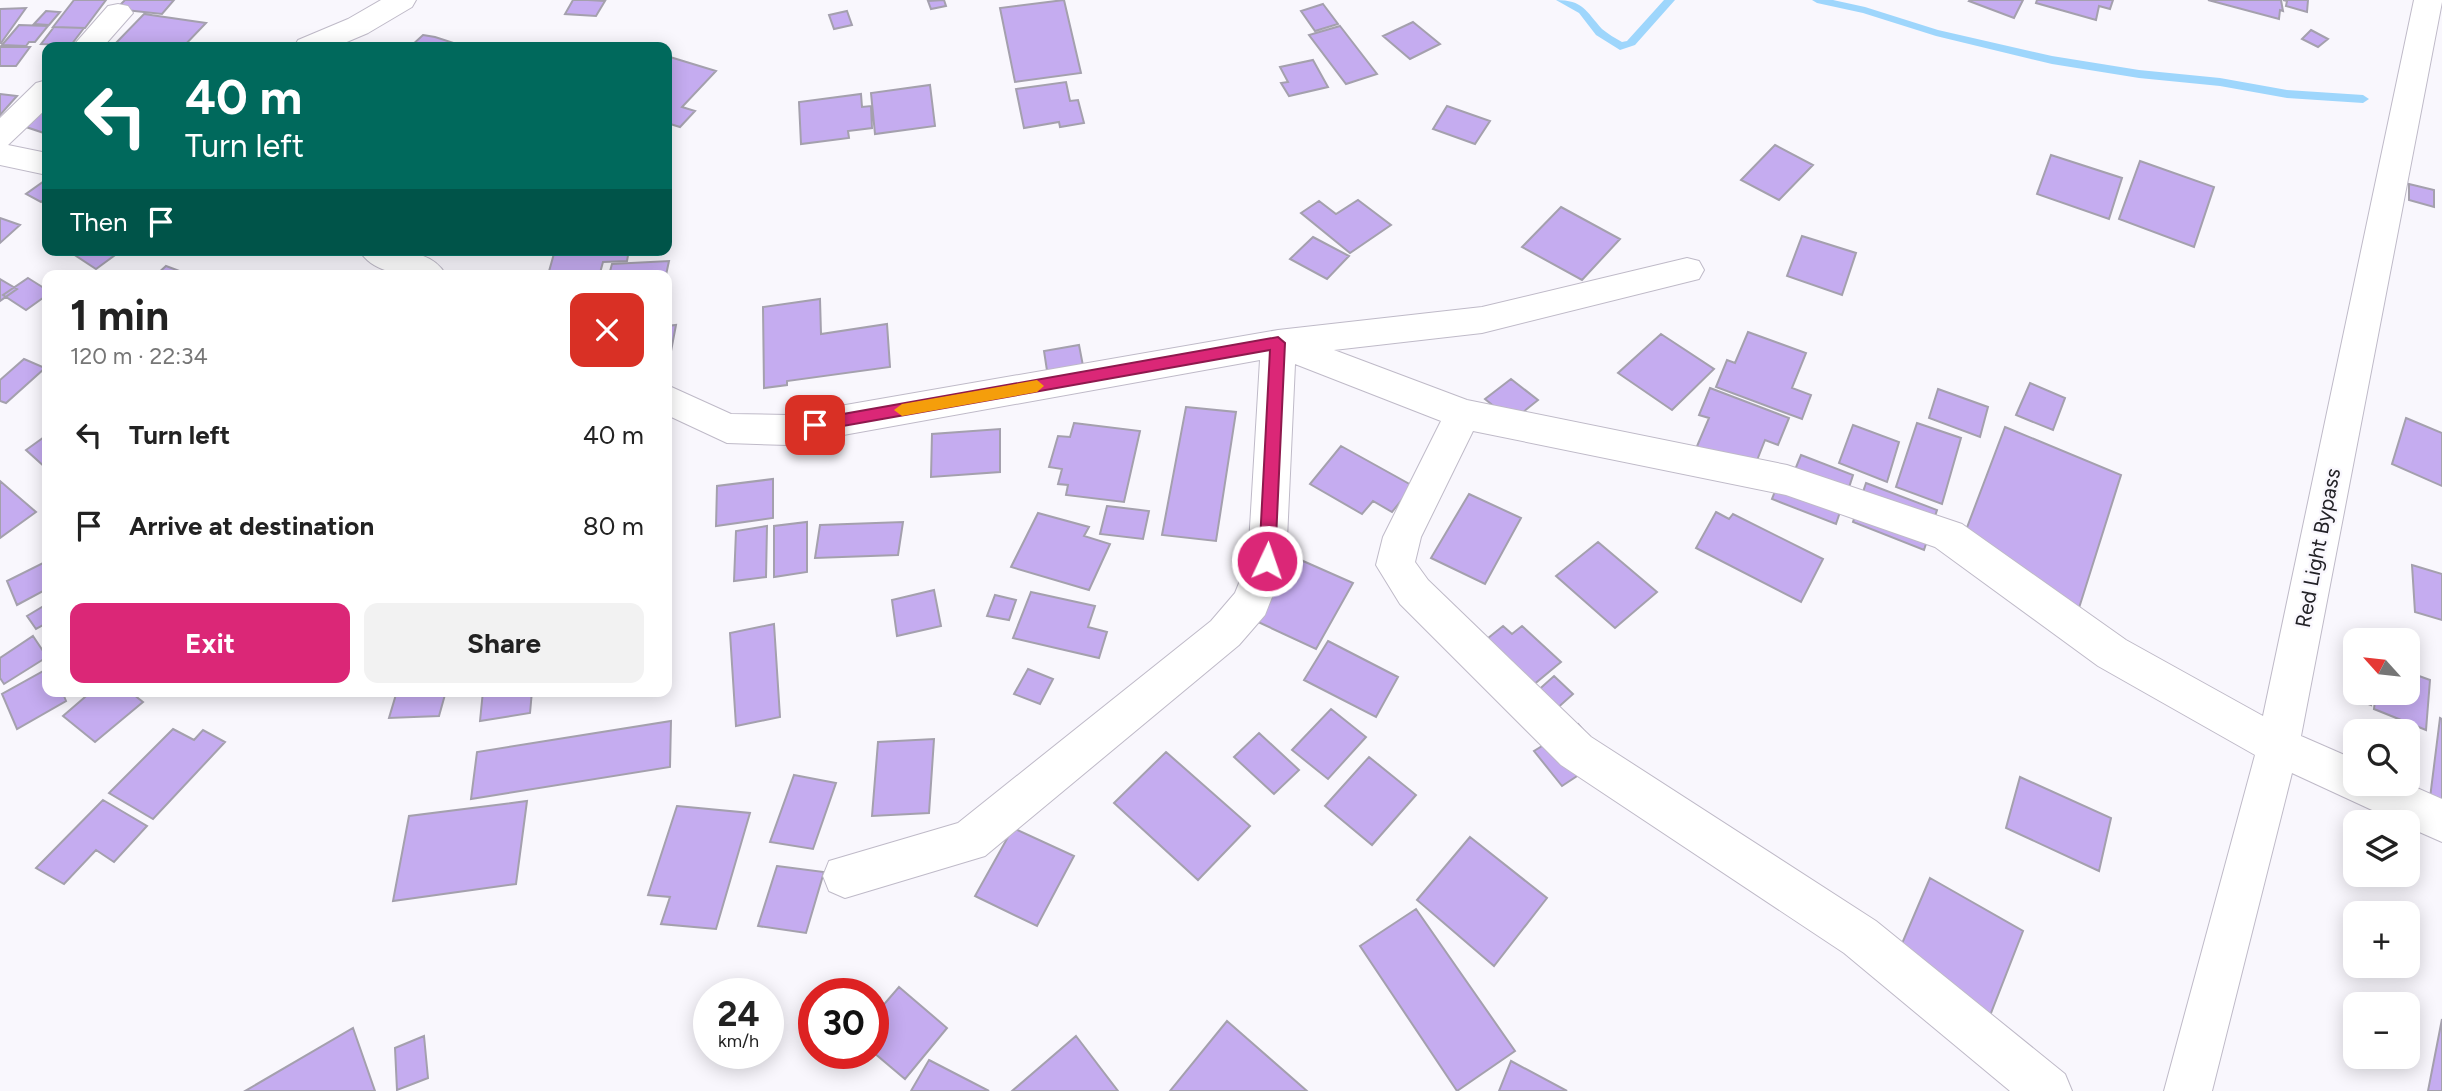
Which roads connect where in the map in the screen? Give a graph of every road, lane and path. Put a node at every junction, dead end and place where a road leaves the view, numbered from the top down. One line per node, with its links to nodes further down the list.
1 (402, 0): 5 (street)
2 (2421, 2): 16 (street, Red Light Bypass)
3 (118, 13): 4 (street)
4 (92, 42)
5 (321, 42)
6 (42, 95): 7 (street)
7 (0, 136)
8 (0, 154): 9 (street)
9 (42, 163)
10 (389, 256): 11 (street)
11 (418, 270)
12 (1687, 270): 13 (street)
13 (1278, 343): 14 (street); 15 (street); 20 (street)
14 (672, 401)
15 (1463, 414): 16 (street); 21 (street)
16 (2278, 746): 17 (street); 22 (street, Red Light Bypass)
17 (2343, 775)
18 (2387, 796): 19 (street)
19 (2442, 821)
20 (845, 876)
21 (2048, 1091)
22 (2188, 1091)

